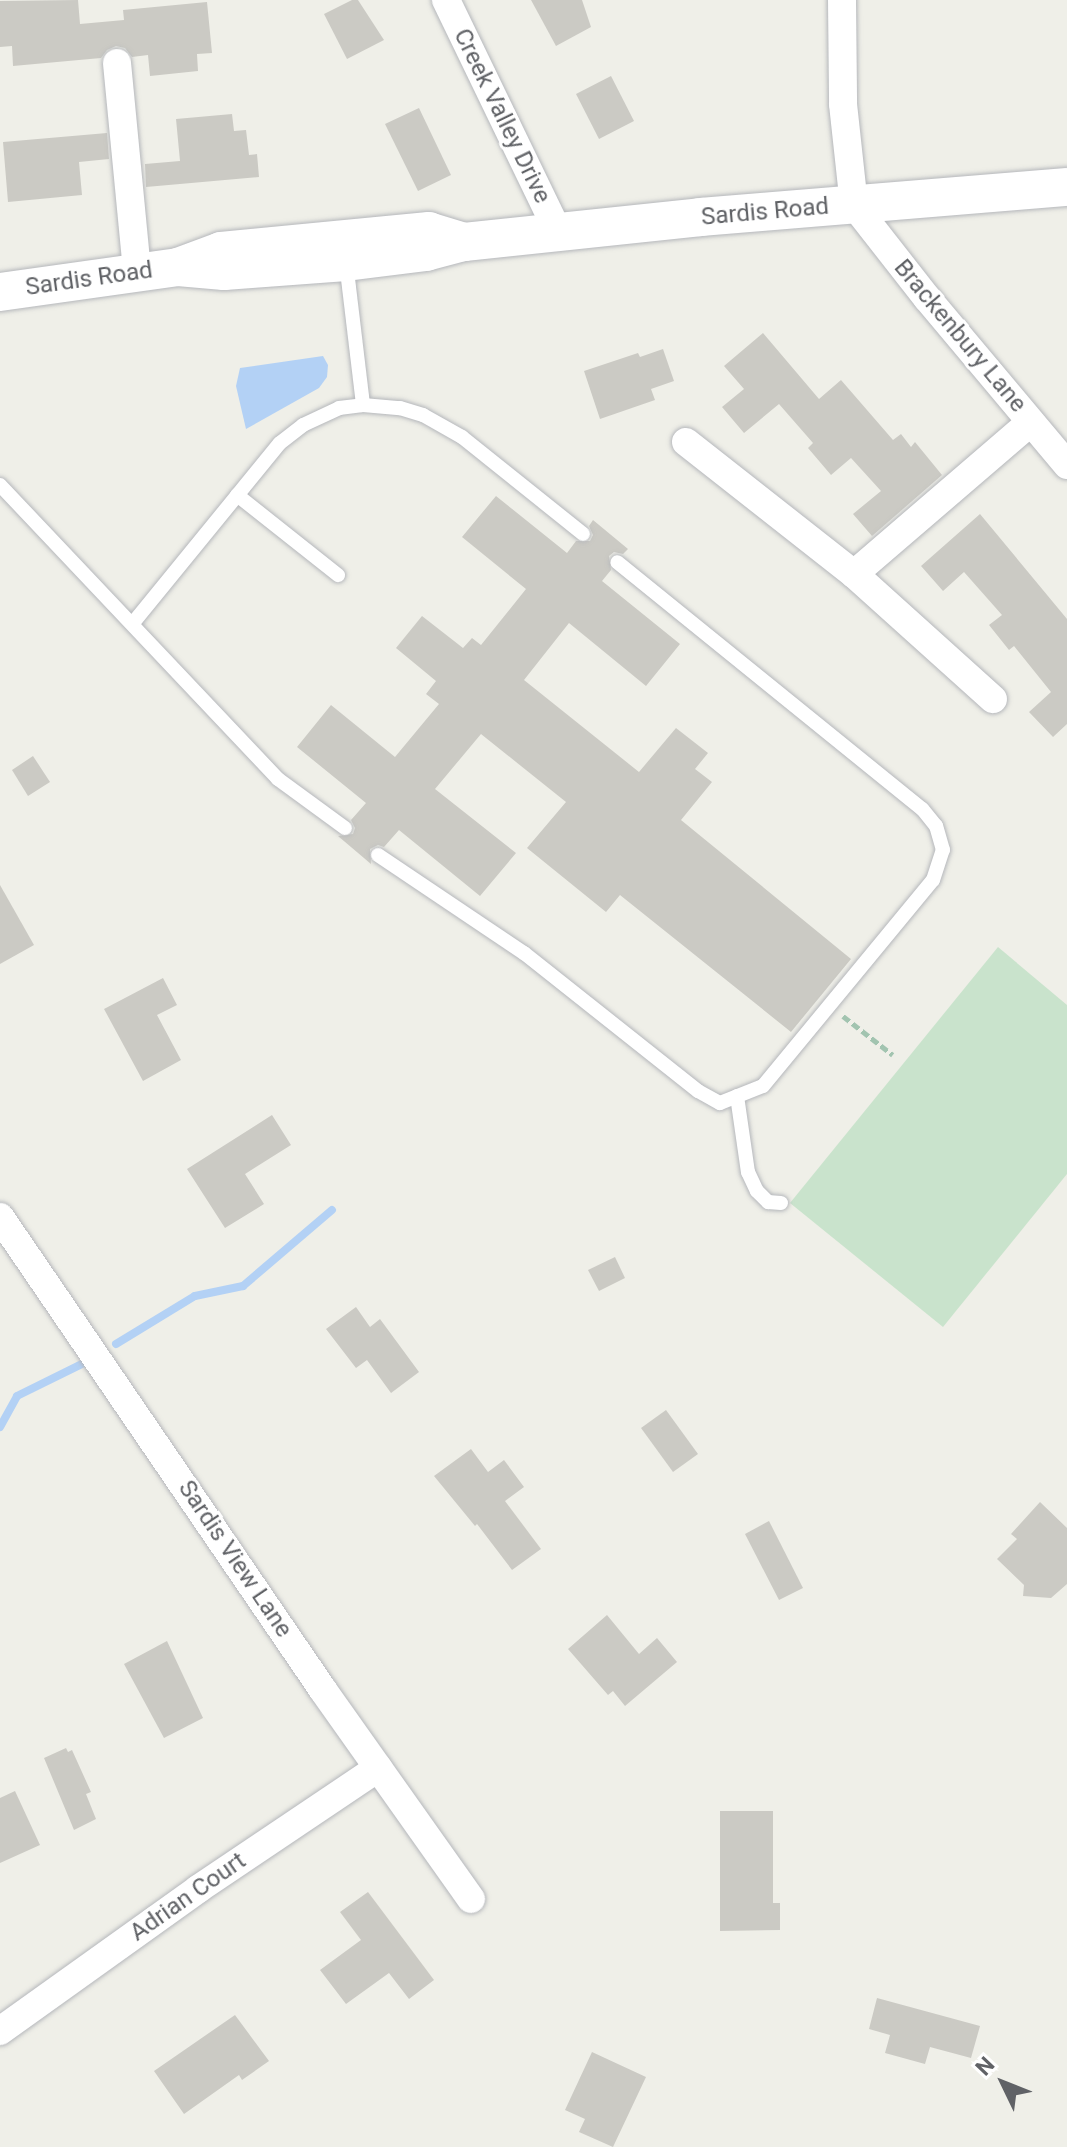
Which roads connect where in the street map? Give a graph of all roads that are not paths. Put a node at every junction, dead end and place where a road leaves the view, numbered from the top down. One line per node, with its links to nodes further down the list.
1 (446, 0): 6 (street, Creek Valley Drive)
2 (842, 0): 5 (street)
3 (117, 63): 10 (street)
4 (1067, 187): 5 (main road, Sardis Road)
5 (854, 205): 6 (main road, Sardis Road); 13 (street, Brackenbury Lane)
6 (558, 232): 7 (main road, Sardis Road)
7 (464, 242): 8 (main road, Sardis Road); 9 (main road, Sardis Road)
8 (346, 262): 9 (main road, Sardis Road); 12 (lane)
9 (178, 267): 10 (main road, Sardis Road)
10 (137, 272): 11 (main road, Sardis Road)
11 (0, 292)
12 (363, 405): 17 (lane); 18 (lane)
13 (1031, 422): 15 (street, Brackenbury Lane); 20 (street)
14 (686, 442): 20 (street)
15 (1067, 465)
16 (0, 485): 22 (lane)
17 (237, 495): 21 (lane); 22 (lane)
18 (583, 534)
19 (617, 562): 26 (lane)
20 (854, 574): 23 (street)
21 (338, 575)
22 (133, 623): 24 (lane)
23 (993, 699)
24 (345, 828)
25 (378, 855): 26 (lane)
26 (737, 1096): 27 (lane)
27 (781, 1203)
28 (0, 1217): 29 (street, Sardis View Lane)
29 (378, 1768): 30 (street, Sardis View Lane); 31 (street, Adrian Court)
30 (471, 1899)
31 (0, 2031)

